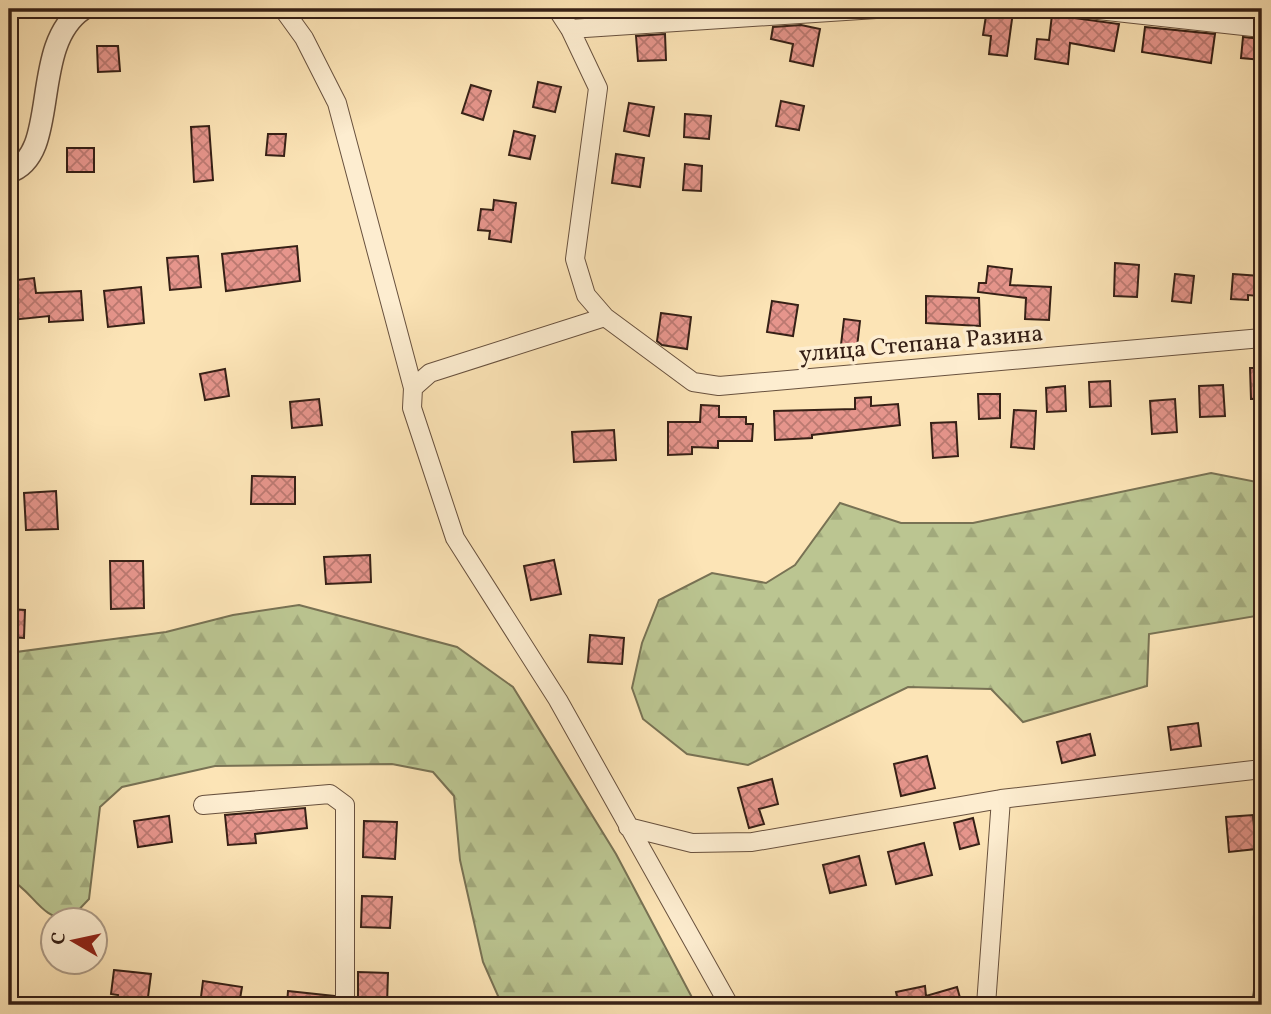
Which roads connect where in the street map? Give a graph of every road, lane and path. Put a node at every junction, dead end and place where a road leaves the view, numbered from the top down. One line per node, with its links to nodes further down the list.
1 (83, 9): 9 (street)
2 (283, 9): 12 (street)
3 (557, 9): 8 (street, улица Степана Разина)
4 (876, 9): 6 (street)
5 (1089, 9): 7 (street)
6 (758, 12): 8 (street)
7 (1262, 28)
8 (570, 29): 10 (street, улица Степана Разина)
9 (9, 172)
10 (605, 317): 11 (street, улица Степана Разина); 12 (street)
11 (1262, 338)
12 (413, 388): 16 (street)
13 (1262, 769): 14 (street)
14 (1001, 799): 16 (street); 19 (street)
15 (203, 805): 17 (street)
16 (628, 827): 18 (street)
17 (345, 1005)
18 (729, 1005)
19 (986, 1005)

